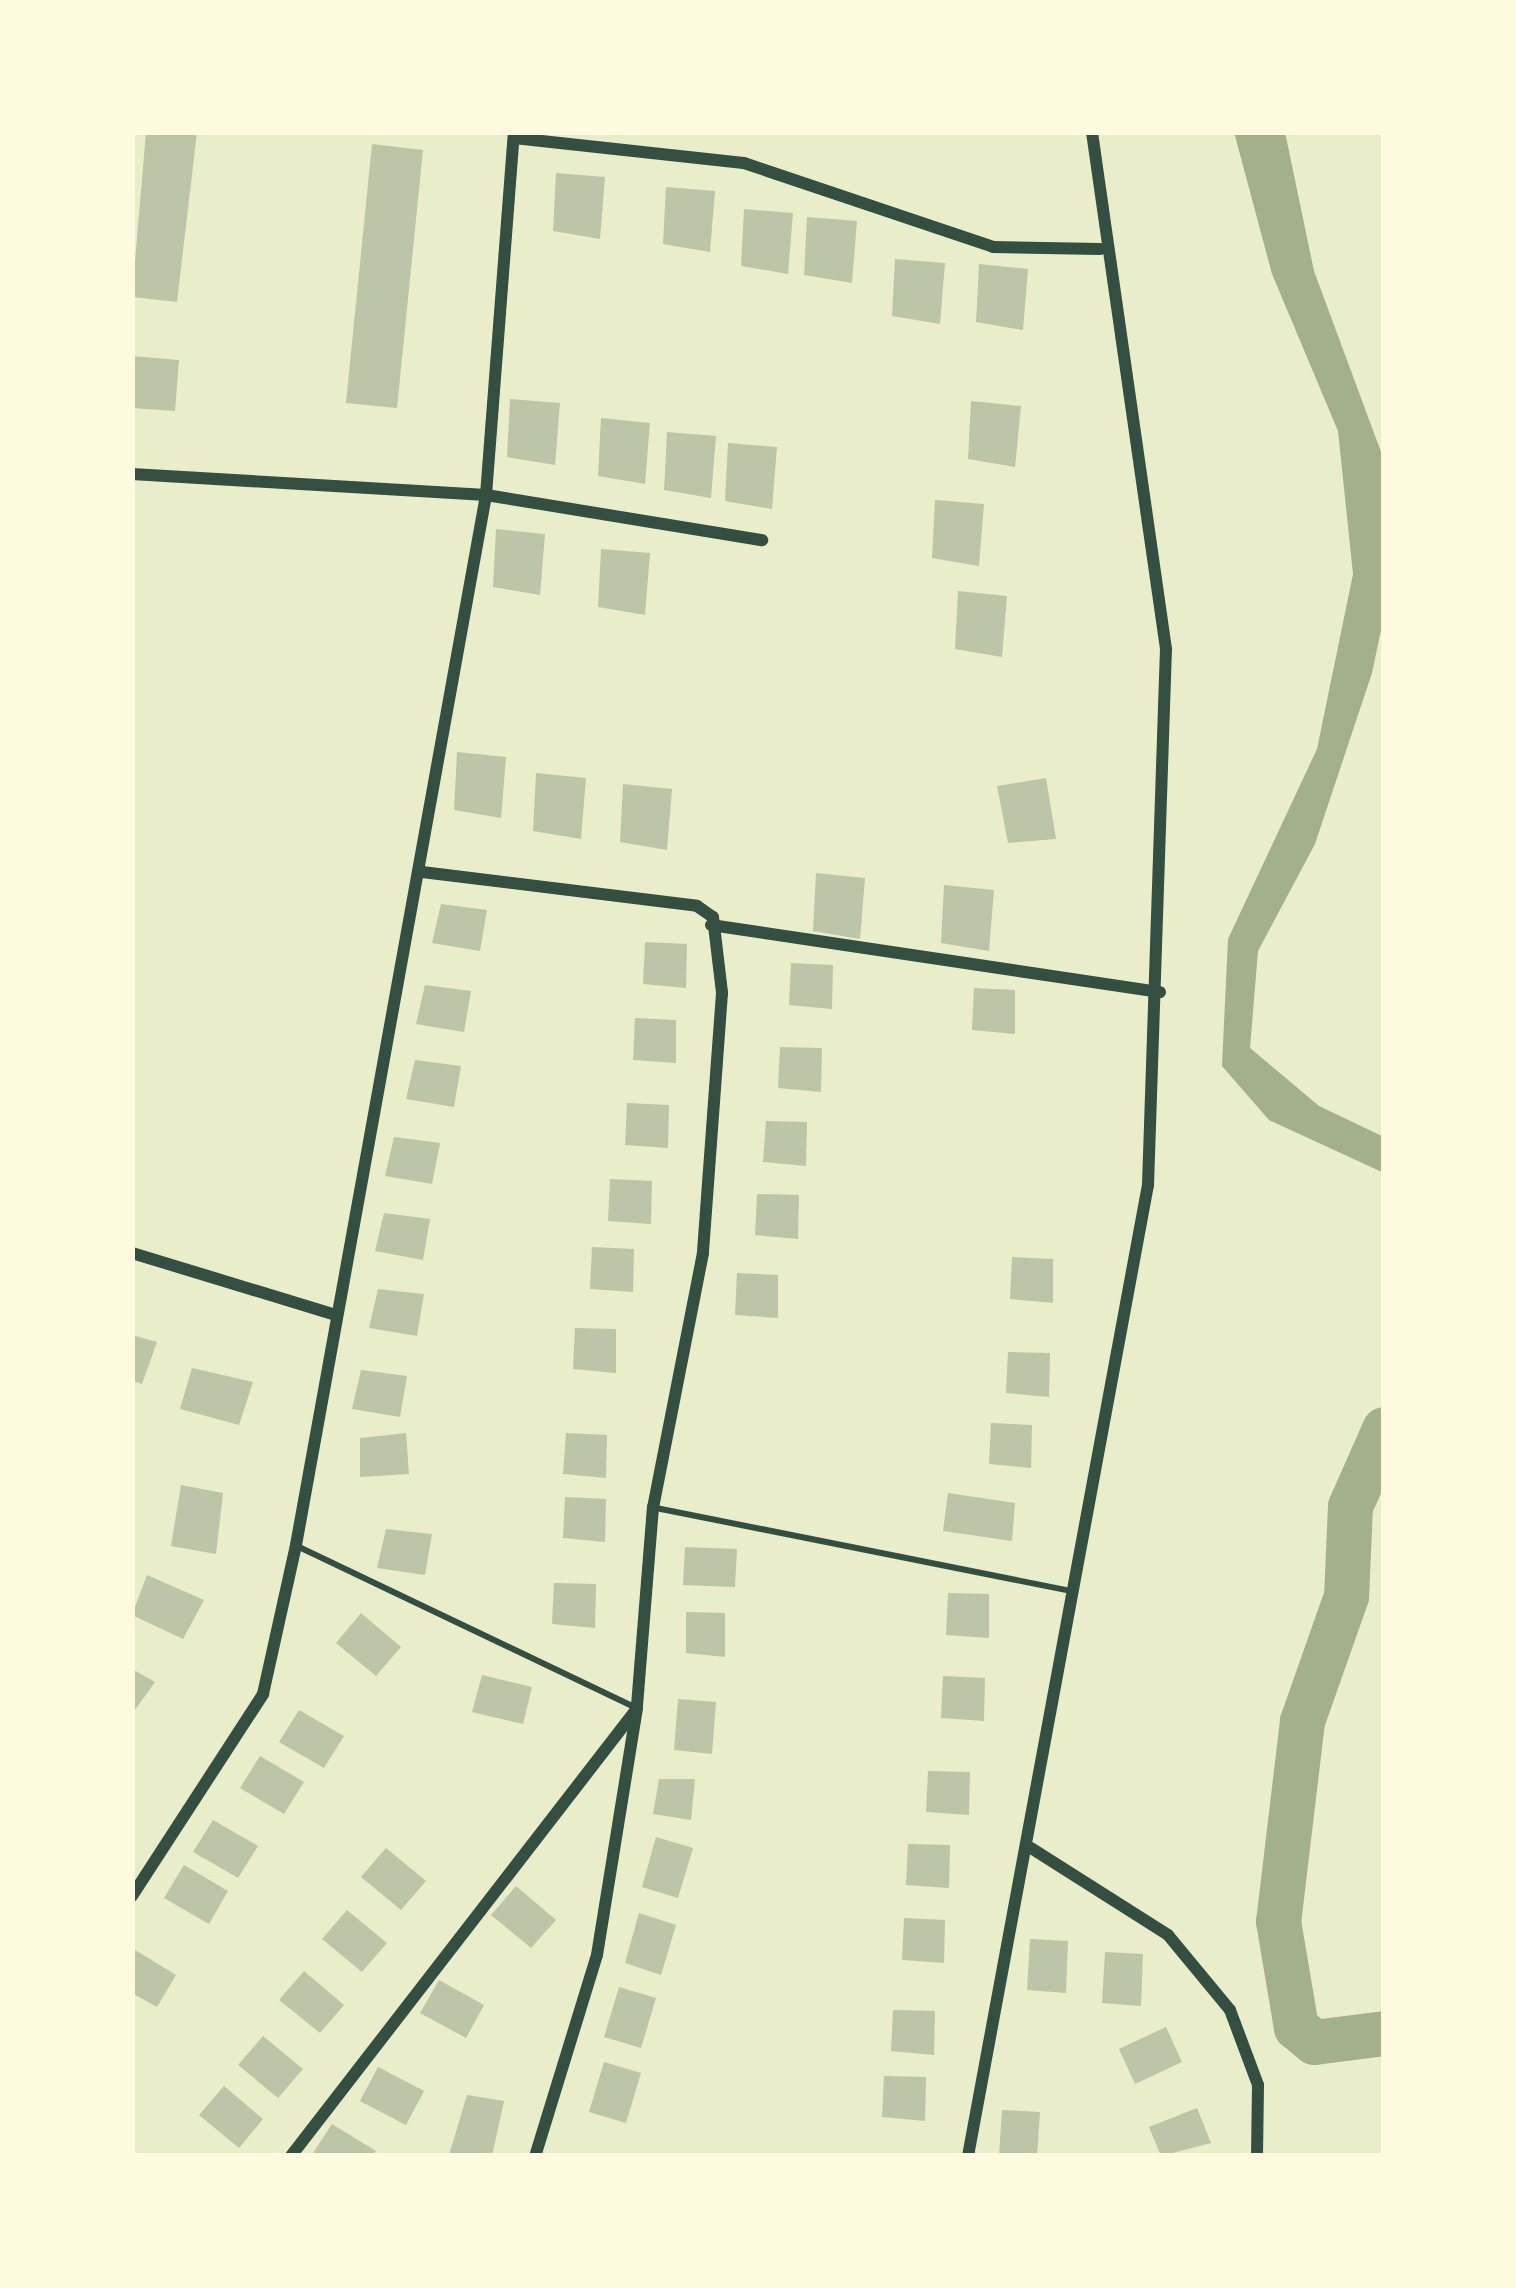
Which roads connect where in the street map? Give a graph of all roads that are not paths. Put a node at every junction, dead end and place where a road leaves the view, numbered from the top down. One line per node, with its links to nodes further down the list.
1 (1092, 132): 3 (street)
2 (514, 135): 3 (street); 5 (street)
3 (1100, 249): 9 (street)
4 (132, 474): 5 (street)
5 (486, 495): 6 (street); 7 (street)
6 (762, 540)
7 (422, 872): 8 (street); 11 (street)
8 (711, 925): 9 (street); 12 (street)
9 (1160, 992): 14 (street)
10 (132, 1253): 11 (street)
11 (336, 1315): 13 (street)
12 (652, 1508): 14 (lane); 15 (street)
13 (296, 1546): 15 (lane); 17 (street)
14 (1072, 1592): 16 (street)
15 (637, 1708): 18 (street); 19 (street)
16 (1031, 1848): 20 (street); 21 (street)
17 (132, 1896)
18 (291, 2156)
19 (535, 2156)
20 (968, 2156)
21 (1257, 2156)

